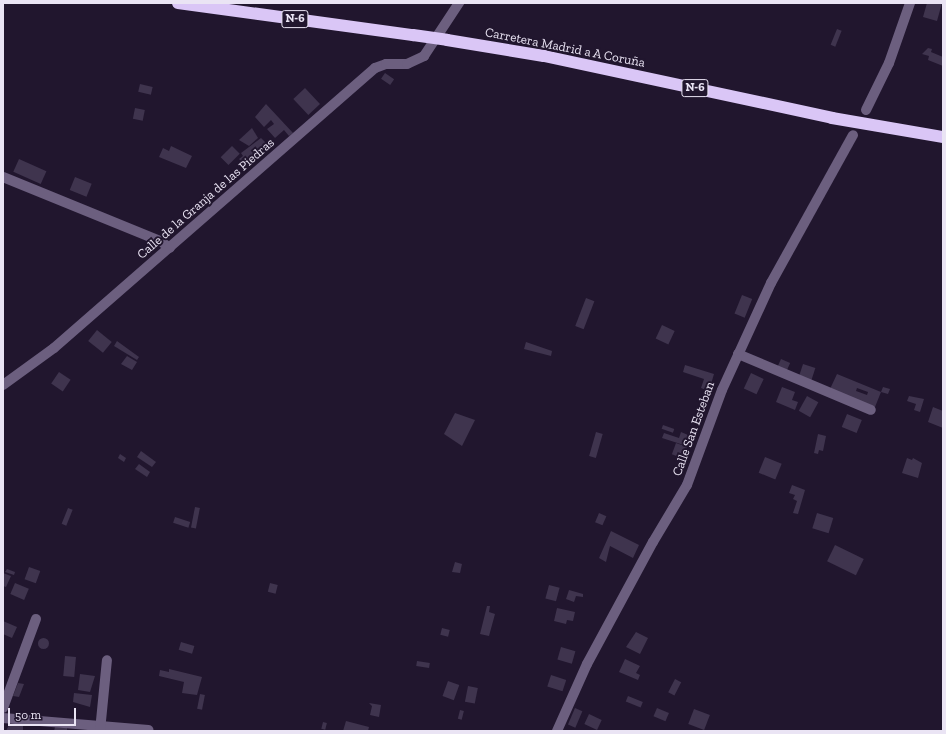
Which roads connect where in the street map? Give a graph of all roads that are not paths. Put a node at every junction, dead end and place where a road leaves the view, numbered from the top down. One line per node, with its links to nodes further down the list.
1 (178, 3): 6 (highway, Carretera Madrid a A Coruña / N-6, bridge)
2 (459, 3): 8 (street, Calle de la Granja de las Piedras)
3 (910, 3): 4 (street)
4 (866, 110)
5 (852, 135): 9 (street, Calle San Esteban)
6 (943, 137)
7 (3, 177): 8 (street)
8 (170, 248): 10 (street, Calle de la Granja de las Piedras)
9 (738, 354): 11 (street); 18 (street, Calle San Esteban)
10 (3, 385)
11 (871, 410)
12 (36, 619): 14 (street)
13 (107, 660): 16 (street)
14 (3, 708)
15 (3, 718): 16 (street)
16 (101, 728): 17 (street)
17 (149, 730)
18 (557, 731)

